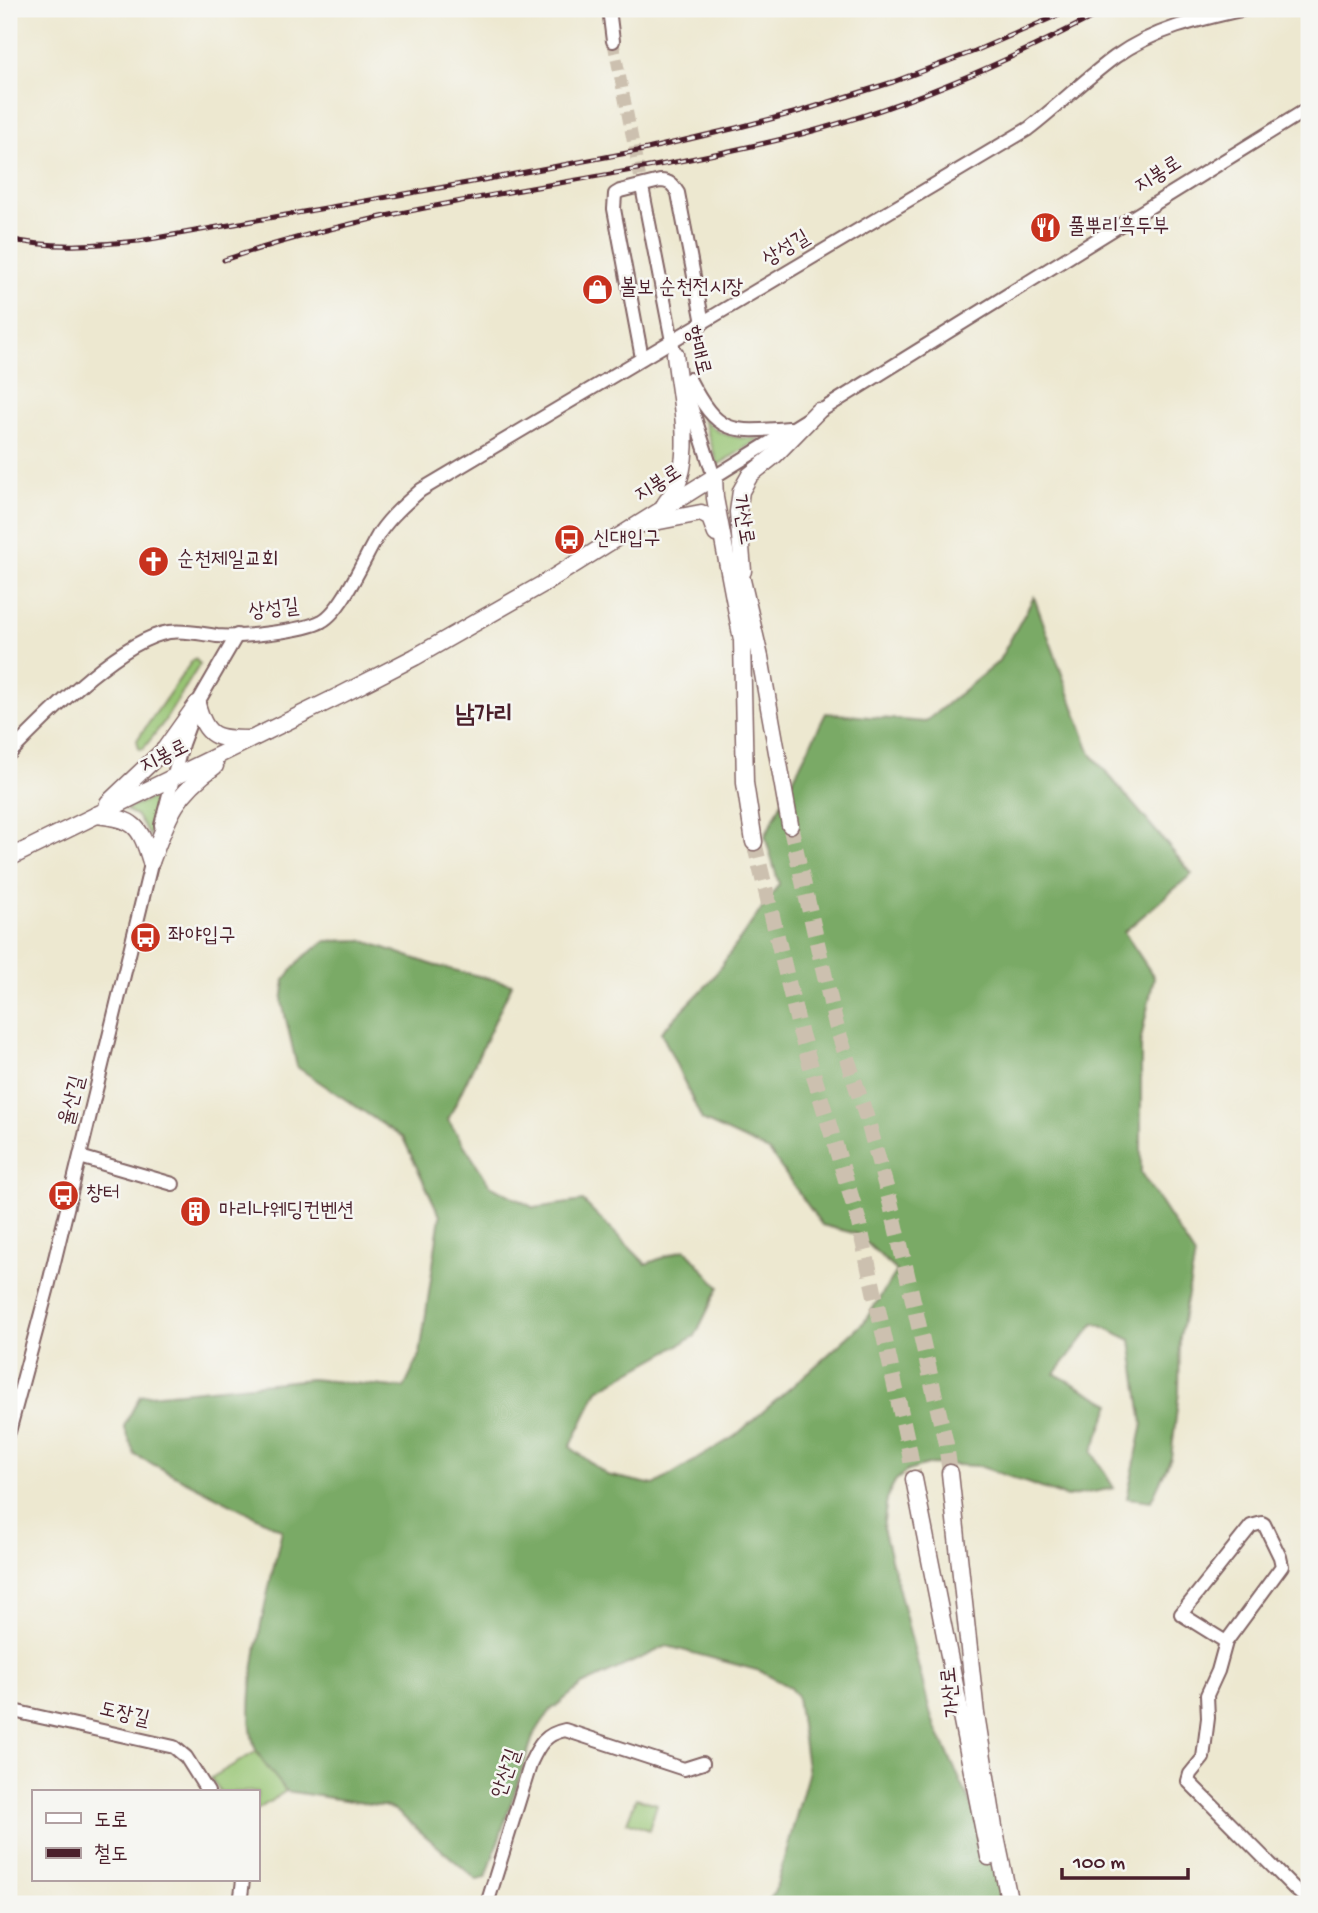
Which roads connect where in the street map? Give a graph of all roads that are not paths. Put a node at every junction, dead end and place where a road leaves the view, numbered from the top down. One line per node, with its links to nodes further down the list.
1 (609, 9): 3 (street)
2 (1245, 9): 6 (street, 상성길)
3 (613, 41)
4 (1309, 108): 9 (street, 지봉로)
5 (642, 192): 7 (street, 향매로)
6 (703, 323): 7 (street, 상성길); 8 (street)
7 (674, 347): 8 (street, 상성길); 10 (street); 11 (street, 향매로); 12 (main road)
8 (642, 358): 15 (street, 상성길)
9 (818, 411): 10 (street, 지봉로); 14 (main road)
10 (792, 427): 11 (street, 지봉로)
11 (714, 477): 12 (main road, 지봉로); 14 (main road, 가산로)
12 (664, 507): 13 (main road, 지봉로)
13 (632, 527): 14 (main road); 17 (main road, 지봉로)
14 (739, 592): 21 (main road, 가산로); 22 (main road, 가산로)
15 (237, 635): 16 (street, 율산길); 18 (street, 상성길)
16 (197, 704): 17 (main road); 19 (street, 율산길); 20 (main road)
17 (254, 738): 19 (main road, 지봉로); 24 (main road)
18 (9, 754)
19 (173, 778): 20 (main road, 지봉로); 24 (street, 율산길)
20 (94, 815): 23 (main road, 지봉로); 24 (main road)
21 (790, 825)
22 (754, 842)
23 (9, 858)
24 (151, 862): 25 (street, 율산길)
25 (80, 1157): 26 (street); 27 (street, 율산길)
26 (173, 1184)
27 (9, 1432)
28 (950, 1473): 39 (main road, 가산로)
29 (914, 1479): 38 (main road, 가산로)
30 (1226, 1642): 30 (street); 35 (street)
31 (9, 1710): 33 (street, 도장길)
32 (703, 1763): 37 (street, 안산길)
33 (207, 1790)
34 (243, 1882): 36 (street)
35 (1309, 1901)
36 (240, 1904)
37 (486, 1904)
38 (998, 1904)
39 (1010, 1904)

